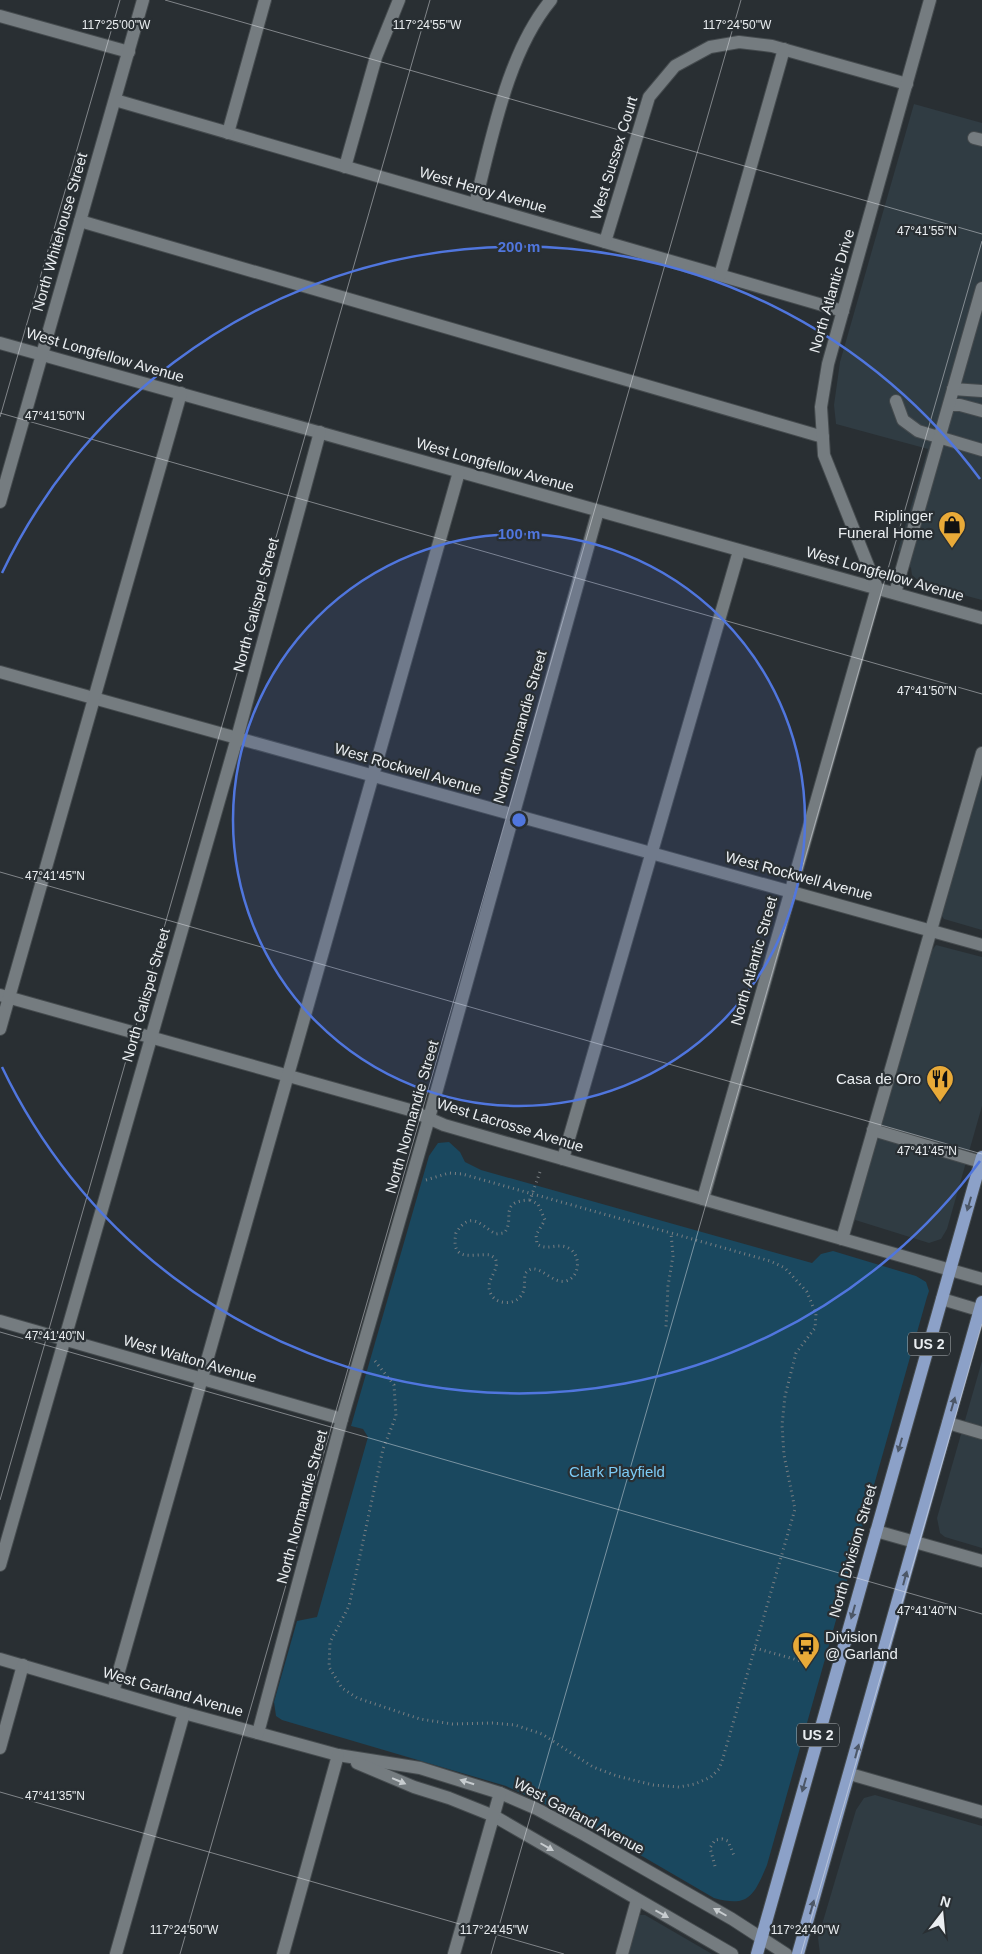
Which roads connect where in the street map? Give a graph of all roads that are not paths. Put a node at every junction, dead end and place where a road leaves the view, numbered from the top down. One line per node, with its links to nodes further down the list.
1 (143, 0): 8 (street, North Whitehouse Street)
2 (265, 0): 11 (street)
3 (399, 0): 12 (street)
4 (551, 0): 13 (street)
5 (930, 0): 9 (street, North Atlantic Drive)
6 (0, 16): 8 (street)
7 (784, 49): 9 (street, West Sussex Court); 15 (street, West Sussex Court); 16 (street)
8 (129, 52): 10 (street, North Whitehouse Street)
9 (907, 84): 18 (street, North Atlantic Drive)
10 (115, 100): 11 (street, West Heroy Avenue); 14 (street, North Whitehouse Street)
11 (228, 133): 12 (street, West Heroy Avenue)
12 (345, 167): 13 (street, West Heroy Avenue)
13 (475, 204): 15 (street, West Heroy Avenue)
14 (80, 222): 20 (street, North Whitehouse Street); 28 (street)
15 (605, 242): 16 (street, West Heroy Avenue)
16 (720, 275): 18 (street, West Heroy Avenue)
17 (982, 288): 21 (street)
18 (843, 311): 28 (street, North Atlantic Drive)
19 (0, 343): 20 (street, West Longfellow Avenue)
20 (42, 355): 23 (street, West Longfellow Avenue); 32 (street, North Whitehouse Street)
21 (954, 389): 22 (street); 25 (street)
22 (982, 391)
23 (181, 393): 27 (street, West Longfellow Avenue); 39 (street)
24 (896, 401): 29 (street)
25 (949, 405): 26 (street); 29 (street)
26 (982, 411)
27 (320, 432): 31 (street, West Longfellow Avenue); 40 (street, North Calispel Street)
28 (823, 437): 35 (street, North Atlantic Drive)
29 (939, 438): 30 (street); 36 (street)
30 (982, 450)
31 (459, 472): 33 (street, West Longfellow Avenue); 42 (street)
32 (0, 502)
33 (598, 511): 34 (street, West Longfellow Avenue); 43 (street, North Normandie Street)
34 (739, 551): 35 (street, West Longfellow Avenue); 44 (street)
35 (877, 588): 36 (street, West Longfellow Avenue); 45 (street, North Atlantic Street)
36 (895, 594): 37 (street, West Longfellow Avenue)
37 (982, 618)
38 (0, 672): 39 (street, West Rockwell Avenue)
39 (94, 698): 40 (street, West Rockwell Avenue); 48 (street)
40 (237, 738): 42 (street, West Rockwell Avenue); 50 (street, North Calispel Street)
41 (982, 753): 46 (street)
42 (374, 777): 43 (street, West Rockwell Avenue); 51 (street)
43 (512, 815): 44 (street, West Rockwell Avenue); 52 (street, North Normandie Street)
44 (651, 853): 45 (street, West Rockwell Avenue); 54 (street)
45 (791, 890): 46 (street, West Rockwell Avenue); 56 (street, North Atlantic Street)
46 (932, 930): 47 (street, West Rockwell Avenue); 53 (street)
47 (982, 945)
48 (4, 996): 49 (street); 50 (street, West Lacrosse Avenue)
49 (0, 1029)
50 (151, 1037): 51 (street, West Lacrosse Avenue); 63 (street, North Calispel Street)
51 (290, 1076): 52 (street, West Lacrosse Avenue); 64 (street)
52 (429, 1118): 54 (street, West Lacrosse Avenue); 65 (street, North Normandie Street)
53 (874, 1130): 55 (street); 57 (street)
54 (563, 1159): 56 (street, West Lacrosse Avenue)
55 (981, 1159): 58 (main road, North Division Street / US 2, one-way to 58)
56 (703, 1199): 57 (street, West Lacrosse Avenue)
57 (842, 1239): 58 (street, West Lacrosse Avenue)
58 (950, 1270): 59 (street, West Lacrosse Avenue); 60 (main road, North Division Street / US 2)
59 (982, 1279)
60 (942, 1299): 61 (street); 68 (main road, North Division Street / US 2, one-way to 68)
61 (981, 1308): 66 (main road, US 2, one-way to 61)
62 (0, 1321): 63 (street, West Walton Avenue)
63 (66, 1340): 64 (street, West Walton Avenue); 71 (street, North Calispel Street)
64 (203, 1379): 65 (street, West Walton Avenue); 74 (street)
65 (342, 1419): 76 (street, North Normandie Street)
66 (948, 1424): 67 (street); 69 (main road, US 2)
67 (982, 1433)
68 (876, 1531): 69 (street); 84 (main road, North Division Street / US 2, one-way to 84)
69 (914, 1542): 70 (street); 79 (main road, US 2, one-way to 69)
70 (982, 1561)
71 (0, 1565)
72 (0, 1659): 73 (street, West Garland Avenue)
73 (22, 1665): 74 (street, West Garland Avenue); 77 (street)
74 (113, 1692): 75 (street, West Garland Avenue)
75 (184, 1713): 76 (street, West Garland Avenue); 85 (street)
76 (258, 1733): 78 (street, West Garland Avenue)
77 (0, 1748)
78 (338, 1755): 80 (street, West Garland Avenue, one-way to 78); 82 (street, West Garland Avenue, one-way to 82); 86 (street)
79 (850, 1774): 81 (street); 92 (main road, US 2, one-way to 79)
80 (500, 1793): 82 (street); 84 (street, West Garland Avenue, one-way to 80)
81 (982, 1812)
82 (494, 1816): 83 (street, West Garland Avenue, one-way to 83); 87 (street)
83 (637, 1900): 88 (street); 89 (street, West Garland Avenue, one-way to 89)
84 (761, 1938): 90 (main road, North Division Street / US 2); 91 (street, West Garland Avenue)
85 (116, 1954)
86 (283, 1954)
87 (454, 1954)
88 (622, 1954)
89 (732, 1954)
90 (757, 1954)
91 (786, 1954)
92 (798, 1954)

